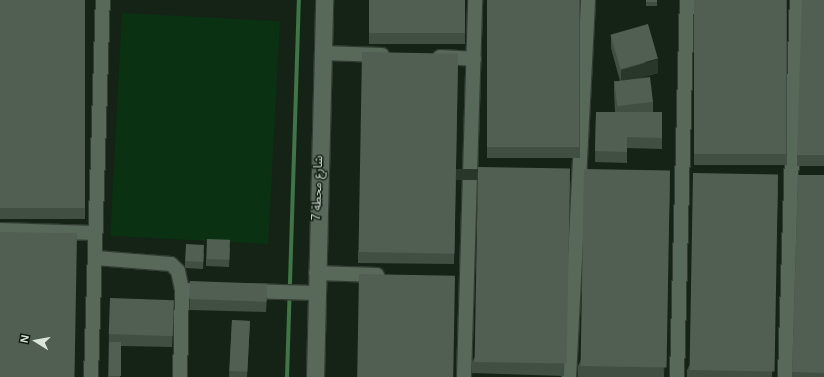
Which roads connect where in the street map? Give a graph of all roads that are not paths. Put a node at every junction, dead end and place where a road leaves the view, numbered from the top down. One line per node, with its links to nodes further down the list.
1 (103, 0): 22 (street)
2 (324, 0): 7 (street, شارع محطة 7)
3 (476, 0): 10 (street)
4 (588, 0): 14 (street)
5 (687, 0): 17 (street)
6 (797, 0): 20 (street)
7 (323, 53): 8 (street); 24 (street, شارع محطة 7)
8 (394, 56)
9 (426, 57): 10 (street)
10 (474, 59): 11 (street)
11 (471, 168): 12 (street); 27 (street)
12 (486, 168)
13 (564, 170): 14 (street)
14 (580, 170): 15 (street); 36 (street)
15 (595, 171)
16 (666, 173): 17 (street)
17 (681, 173): 18 (street); 37 (street)
18 (697, 174)
19 (774, 176): 20 (street)
20 (797, 177): 38 (street)
21 (0, 230): 22 (street)
22 (96, 233): 23 (street)
23 (96, 258): 28 (street); 32 (street)
24 (316, 274): 25 (street); 31 (street, شارع محطة 7)
25 (388, 275)
26 (451, 276): 27 (street)
27 (467, 277): 35 (street)
28 (182, 290): 29 (street); 33 (street)
29 (221, 291)
30 (237, 291): 31 (street)
31 (315, 293): 34 (street, شارع محطة 7)
32 (91, 377)
33 (180, 377)
34 (315, 377)
35 (464, 377)
36 (569, 377)
37 (677, 377)
38 (785, 377)

